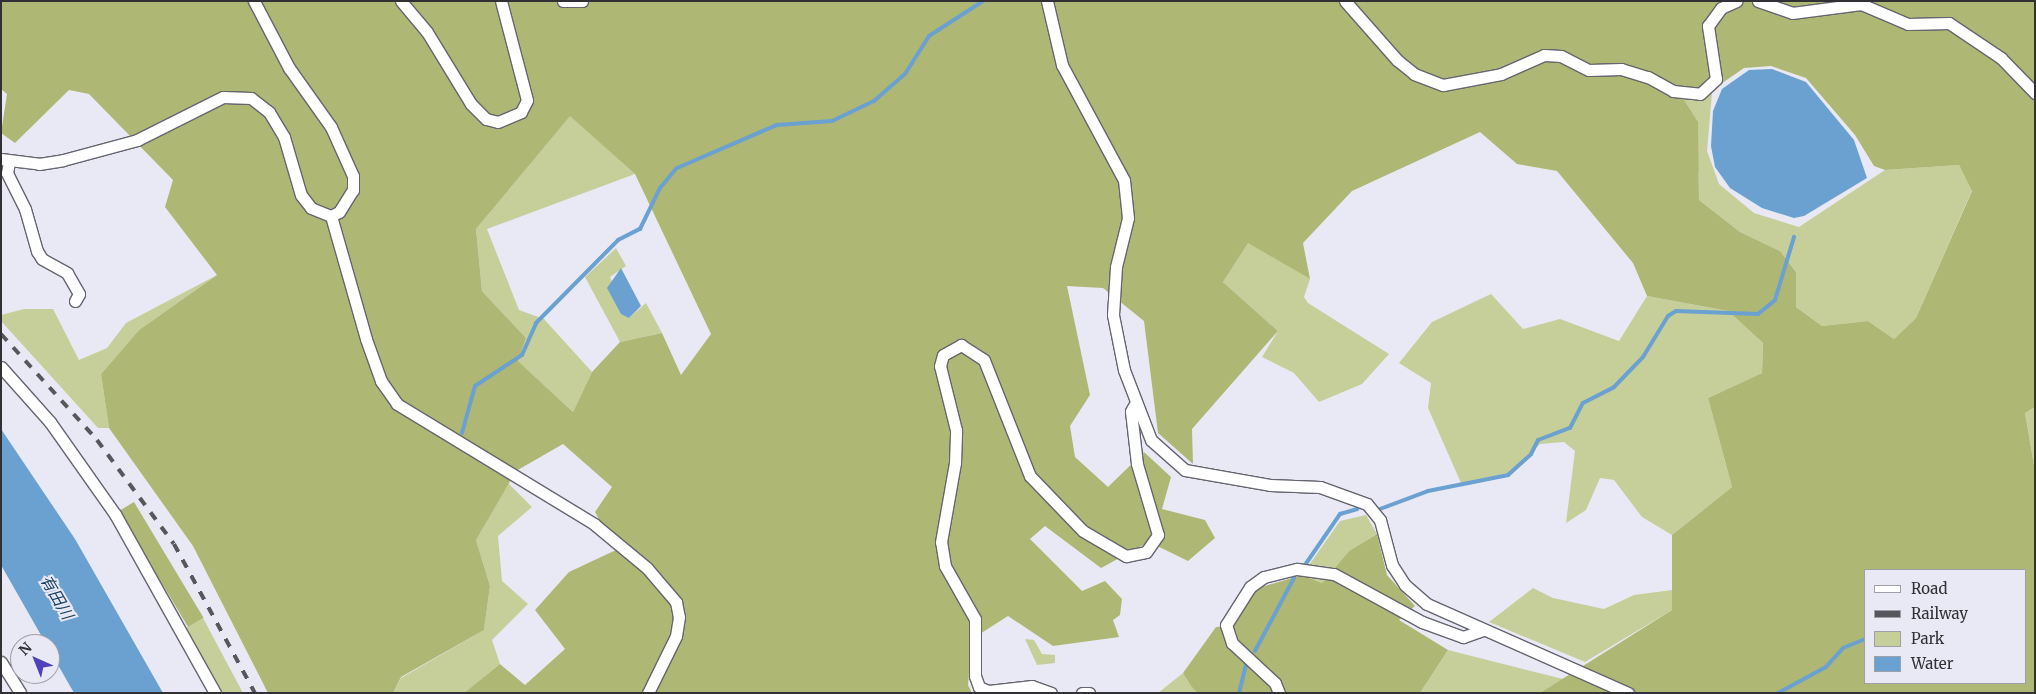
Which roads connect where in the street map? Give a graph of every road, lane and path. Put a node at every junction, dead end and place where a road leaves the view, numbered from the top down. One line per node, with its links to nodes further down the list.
1 (254, 1): 12 (street)
2 (401, 1): 3 (street)
3 (501, 1)
4 (563, 1): 5 (street)
5 (582, 1)
6 (1047, 1): 15 (street)
7 (1345, 1): 8 (street)
8 (1737, 1)
9 (1758, 1): 10 (street)
10 (2035, 93)
11 (5, 160): 12 (street); 13 (street)
12 (331, 216): 20 (street)
13 (74, 301)
14 (1, 367): 19 (street)
15 (1135, 404): 16 (street); 21 (street)
16 (1483, 630): 24 (street); 25 (street)
17 (1, 662): 18 (street)
18 (20, 693)
19 (216, 693)
20 (648, 693)
21 (1051, 693)
22 (1082, 693): 23 (street)
23 (1089, 693)
24 (1279, 693)
25 (1628, 693)

